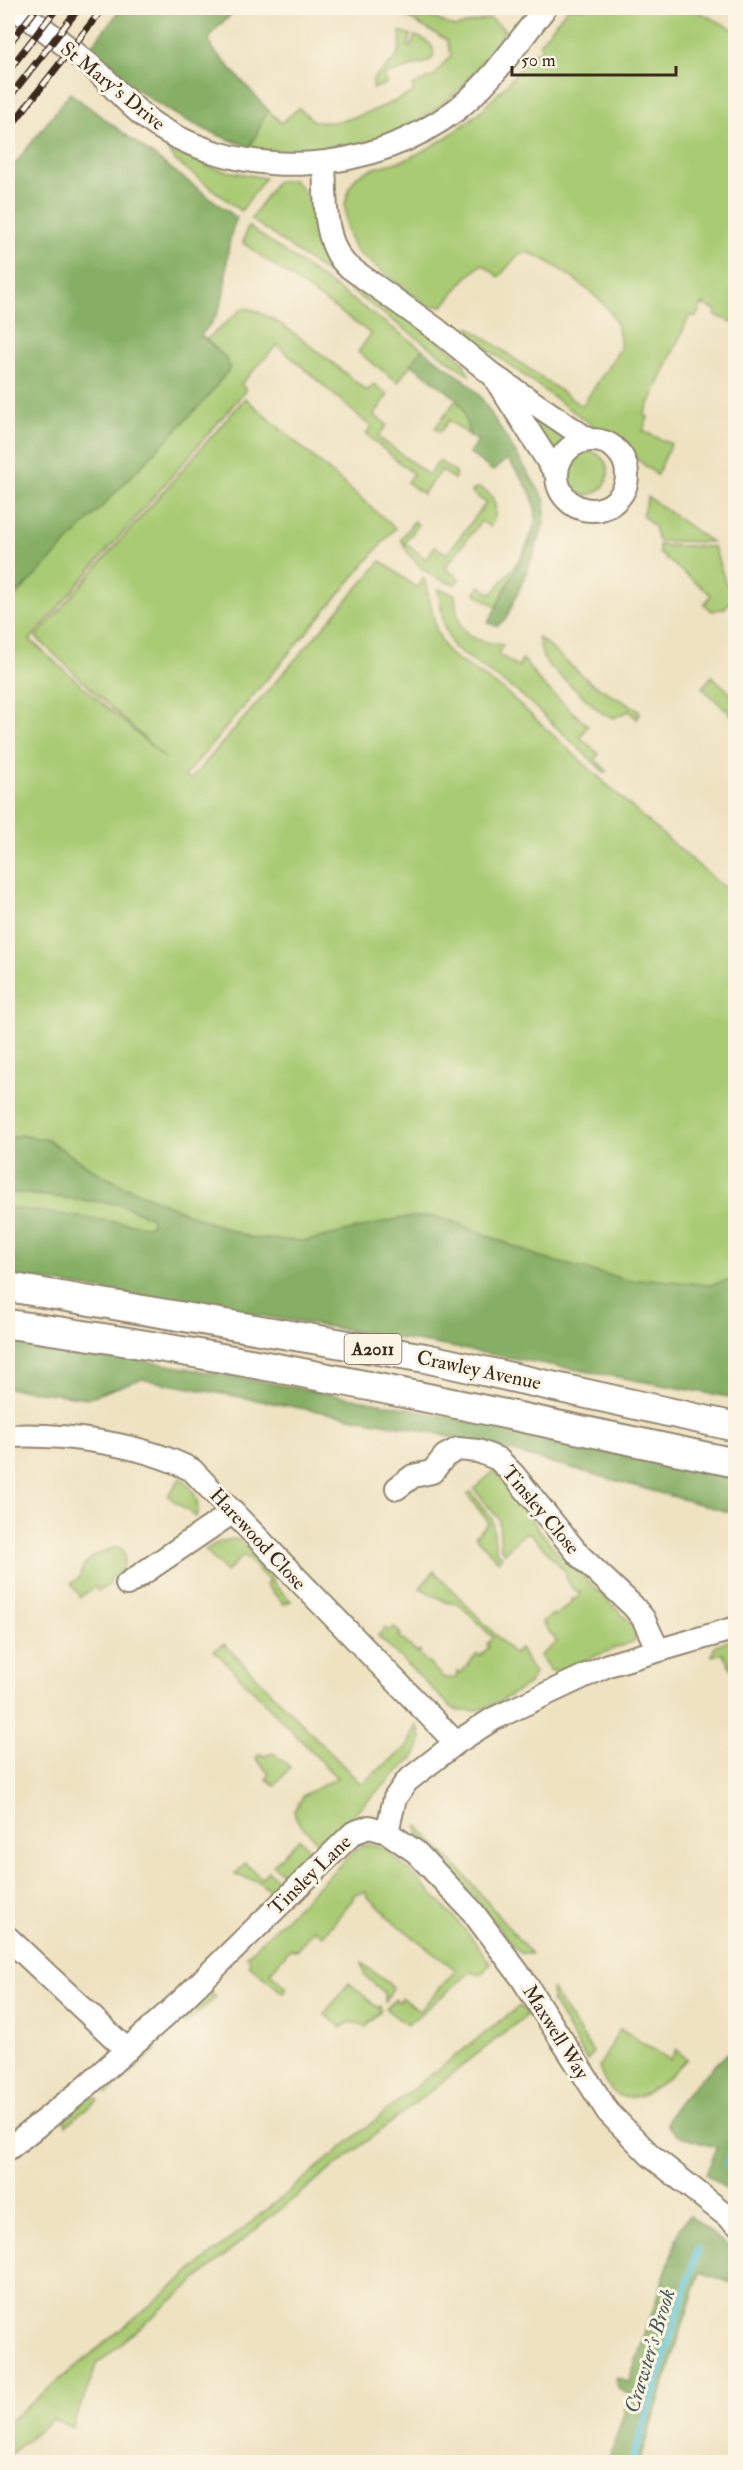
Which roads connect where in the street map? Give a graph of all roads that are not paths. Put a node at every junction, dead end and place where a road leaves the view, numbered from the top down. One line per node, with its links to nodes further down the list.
1 (14, 8): 3 (street, St Mary's Drive)
2 (545, 8): 3 (street, St Mary's Drive)
3 (324, 163): 4 (street)
4 (494, 376): 5 (street); 6 (street)
5 (589, 440): 6 (street); 6 (street)
6 (557, 475)
7 (8, 1287): 9 (main road, Crawley Avenue / A2011)
8 (8, 1323): 11 (main road, Crawley Avenue / A2011)
9 (735, 1427)
10 (8, 1436): 13 (street, Harewood Close)
11 (735, 1463)
12 (397, 1488): 16 (street, Tinsley Close)
13 (233, 1512): 14 (street); 17 (street, Harewood Close)
14 (127, 1584)
15 (735, 1628): 16 (street)
16 (658, 1650): 17 (street)
17 (456, 1743): 18 (street)
18 (387, 1832): 20 (street, Tinsley Lane); 22 (street, Maxwell Way)
19 (8, 1938): 20 (street)
20 (127, 2050): 21 (street, Tinsley Lane)
21 (8, 2149)
22 (735, 2223)

